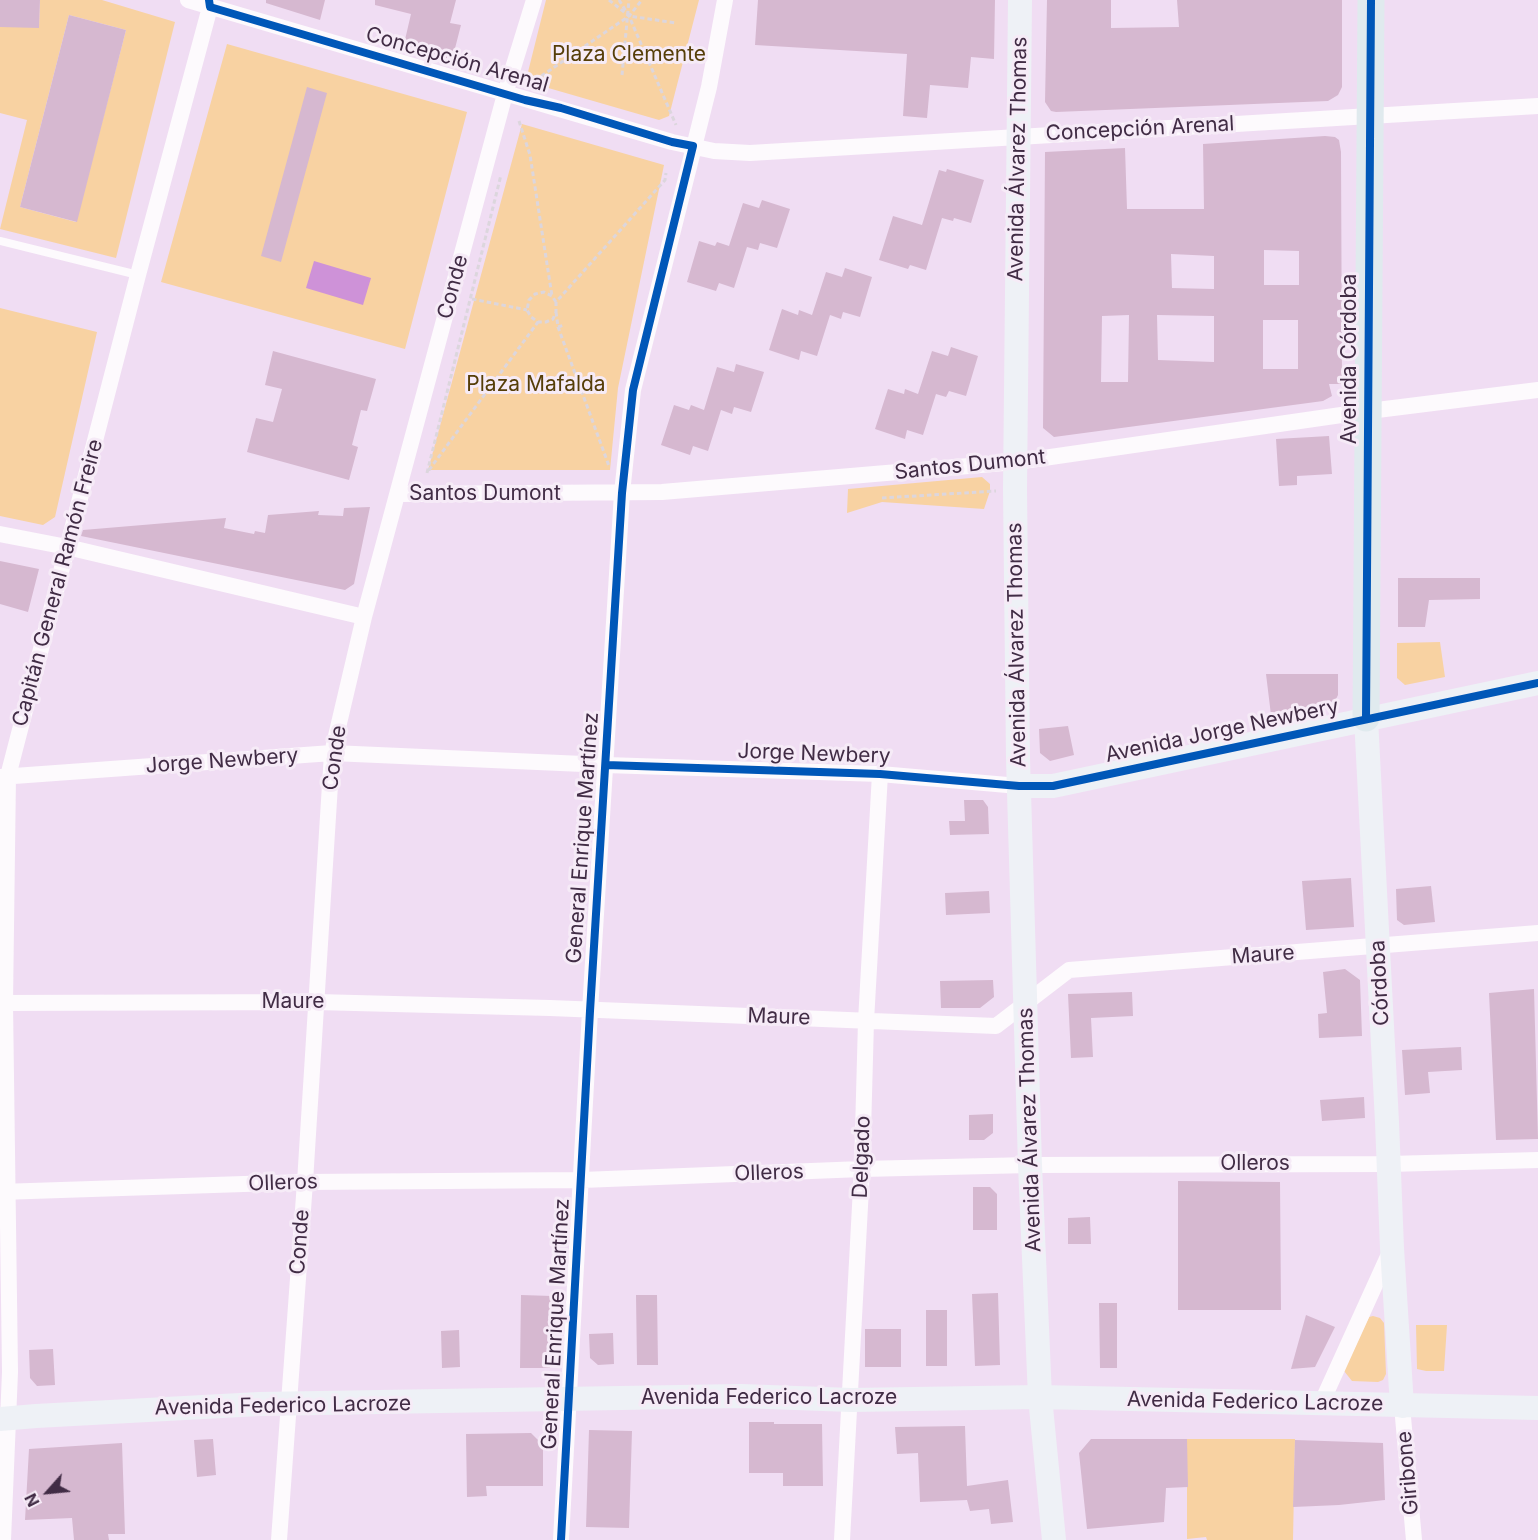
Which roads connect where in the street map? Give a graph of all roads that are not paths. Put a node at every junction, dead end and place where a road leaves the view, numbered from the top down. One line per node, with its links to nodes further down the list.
1 (188, 0): 6 (street, Concepción Arenal)
2 (534, 0): 7 (street, Conde)
3 (725, 0): 11 (street, General Enrique Martínez)
4 (1020, 0): 10 (main road, Avenida Álvarez Thomas)
5 (1371, 0): 9 (main road, Avenida Córdoba)
6 (210, 3): 7 (street, Concepción Arenal); 13 (street, Capitán General Ramón Freire)
7 (505, 94): 11 (street, Concepción Arenal); 18 (street, Conde)
8 (1538, 106): 9 (street, Concepción Arenal)
9 (1370, 116): 10 (street, Concepción Arenal); 15 (main road, Avenida Córdoba)
10 (1019, 136): 11 (street, Concepción Arenal); 16 (main road, Avenida Álvarez Thomas)
11 (693, 146): 17 (street, General Enrique Martínez)
12 (0, 241): 13 (lane)
13 (138, 275): 20 (street, Capitán General Ramón Freire)
14 (1538, 390): 15 (street, Santos Dumont)
15 (1369, 411): 16 (street, Santos Dumont); 23 (main road, Avenida Córdoba)
16 (1016, 462): 17 (street, Santos Dumont); 28 (main road, Avenida Álvarez Thomas)
17 (622, 493): 18 (street, Santos Dumont); 25 (street, General Enrique Martínez)
18 (398, 494): 21 (street, Conde)
19 (0, 534): 20 (street)
20 (67, 547): 21 (street); 27 (street, Capitán General Ramón Freire)
21 (364, 617): 24 (street, Conde)
22 (1538, 683): 23 (main road, Avenida Jorge Newbery)
23 (1366, 718): 28 (main road, Avenida Jorge Newbery); 30 (main road, Córdoba)
24 (332, 753): 25 (street, Jorge Newbery); 27 (street, Jorge Newbery); 31 (street, Conde)
25 (606, 765): 26 (street, Jorge Newbery); 34 (street, General Enrique Martínez)
26 (880, 774): 28 (street, Jorge Newbery); 35 (street, Delgado)
27 (4, 776): 32 (street, Capitán General Ramón Freire)
28 (1019, 786): 33 (main road, Avenida Álvarez Thomas)
29 (1538, 933): 30 (street, Maure)
30 (1378, 946): 33 (street, Maure); 37 (main road, Córdoba)
31 (316, 1002): 32 (street, Maure); 34 (street, Maure); 41 (street, Conde)
32 (2, 1003): 42 (street, Capitán General Ramón Freire)
33 (1026, 1004): 35 (street, Maure); 38 (main road, Avenida Álvarez Thomas)
34 (590, 1011): 35 (street, Maure); 40 (street, General Enrique Martínez)
35 (866, 1021): 39 (street, Delgado)
36 (1538, 1160): 37 (street, Olleros)
37 (1389, 1164): 38 (street, Olleros); 43 (main road, Córdoba)
38 (1030, 1165): 39 (street, Olleros); 44 (main road, Avenida Álvarez Thomas)
39 (862, 1169): 40 (street, Olleros); 46 (street, Delgado)
40 (582, 1180): 41 (street, Olleros); 45 (street, General Enrique Martínez)
41 (305, 1182): 42 (street, Olleros); 47 (street, Conde)
42 (4, 1192): 51 (street, Capitán General Ramón Freire)
43 (1392, 1248): 48 (street, Córdoba); 49 (main road, Córdoba)
44 (1040, 1397): 46 (main road, Avenida Federico Lacroze); 48 (main road, Avenida Federico Lacroze); 56 (main road, Avenida Álvarez Thomas)
45 (570, 1399): 46 (main road, Avenida Federico Lacroze); 47 (main road, Avenida Federico Lacroze); 54 (street, General Enrique Martínez)
46 (850, 1400): 55 (street, Delgado)
47 (287, 1404): 51 (main road, Avenida Federico Lacroze); 53 (street, Conde)
48 (1321, 1404): 49 (main road, Avenida Federico Lacroze)
49 (1402, 1406): 50 (main road, Avenida Federico Lacroze); 57 (street, Giribone)
50 (1538, 1408)
51 (5, 1419): 52 (street, Capitán General Ramón Freire)
52 (3, 1540)
53 (279, 1540)
54 (561, 1540)
55 (842, 1540)
56 (1054, 1540)
57 (1414, 1540)

